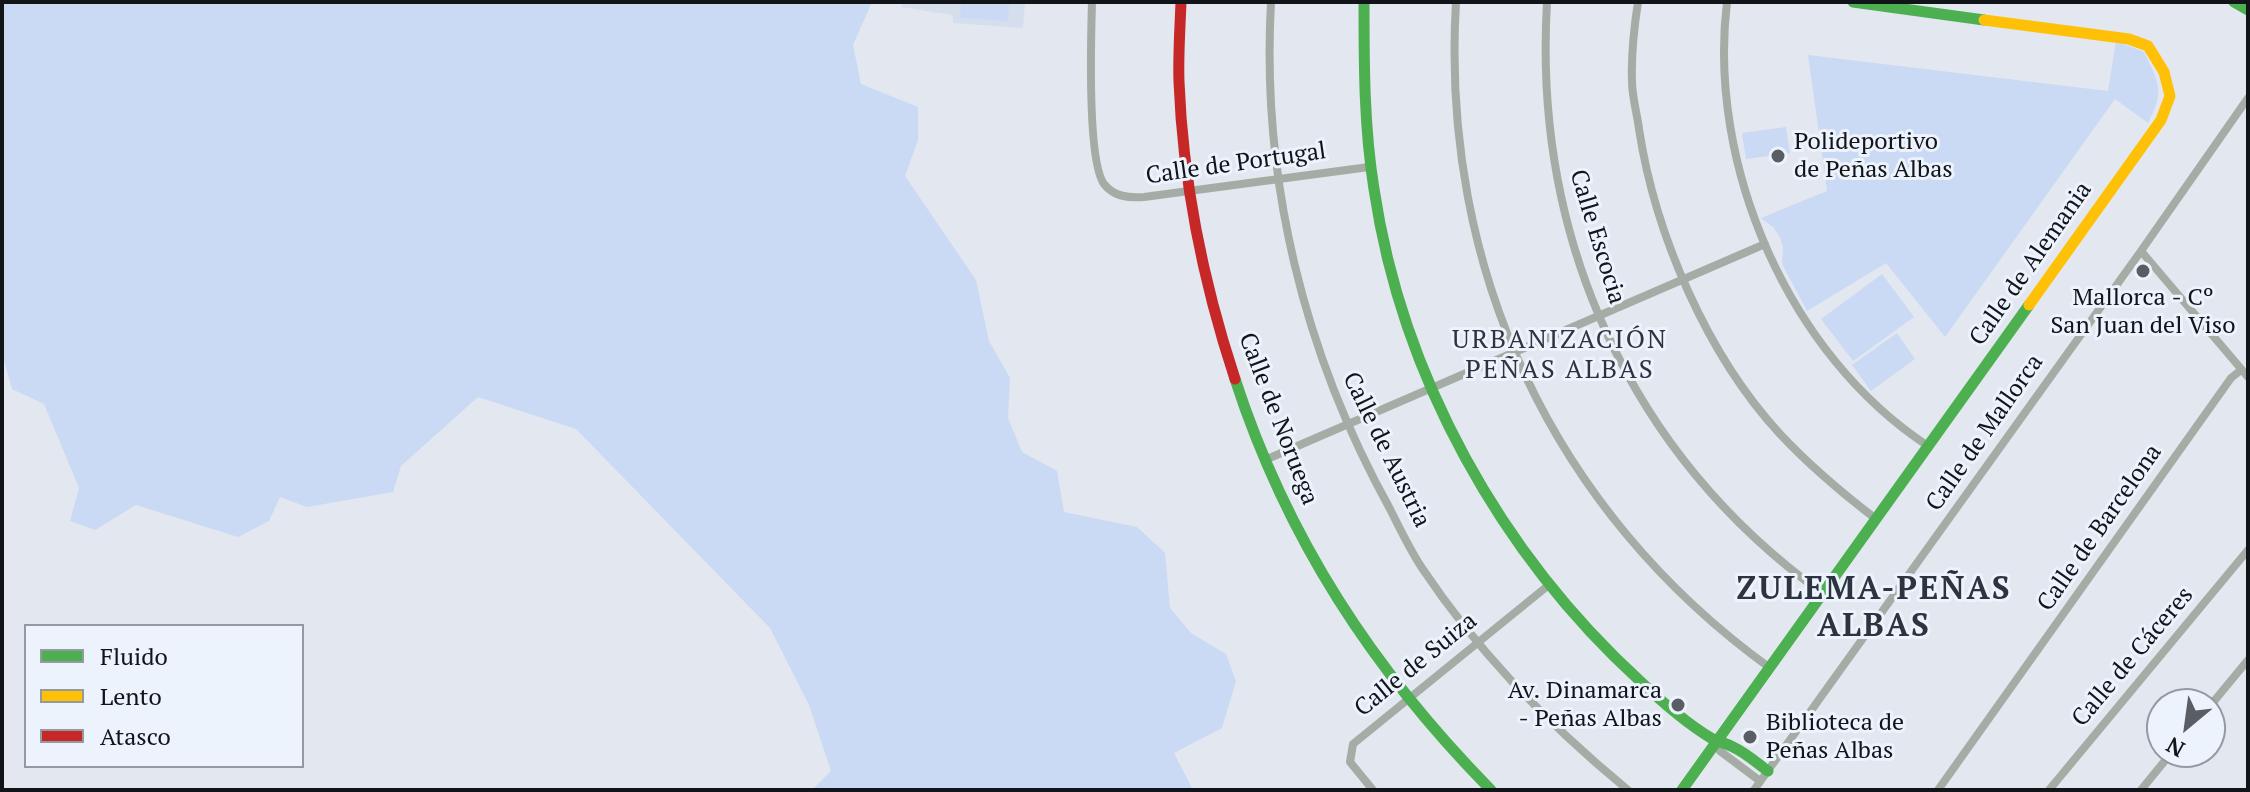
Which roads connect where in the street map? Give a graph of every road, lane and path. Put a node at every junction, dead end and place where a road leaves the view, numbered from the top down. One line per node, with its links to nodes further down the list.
1 (1092, 2): 15 (street, Calle de Portugal)
2 (1181, 2): 15 (street, Calle de Noruega)
3 (1271, 2): 14 (street, Calle de Austria)
4 (1364, 2): 13 (street)
5 (1456, 2): 20 (street)
6 (1547, 2): 19 (street, Calle Escocia)
7 (1638, 2): 18 (street)
8 (1727, 2): 16 (street)
9 (1853, 2): 24 (street, Calle de Alemania)
10 (2234, 2): 11 (street)
11 (2248, 11)
12 (2248, 98): 17 (street, Calle de Mallorca)
13 (1369, 167): 14 (street, Calle de Portugal); 22 (street)
14 (1277, 178): 15 (street, Calle de Portugal); 23 (street, Calle de Austria)
15 (1189, 191): 25 (street, Calle de Noruega)
16 (1765, 244): 18 (street); 24 (street)
17 (2141, 251): 21 (street); 37 (street, Calle de Mallorca)
18 (1683, 279): 19 (street); 26 (street)
19 (1599, 315): 20 (street); 29 (street, Calle Escocia)
20 (1514, 352): 22 (street); 32 (street)
21 (2245, 374): 43 (street, Calle de Barcelona)
22 (1431, 389): 23 (street); 28 (street)
23 (1347, 426): 25 (street); 30 (street, Calle de Austria)
24 (1928, 446): 26 (street, Calle de Alemania)
25 (1265, 460): 34 (street, Calle de Noruega)
26 (1876, 519): 29 (street, Calle de Alemania)
27 (2248, 550): 44 (street, Calle de Cáceres)
28 (1550, 584): 30 (street, Calle de Suiza); 35 (street)
29 (1822, 593): 32 (street, Calle de Alemania)
30 (1478, 642): 34 (street, Calle de Suiza); 40 (street, Calle de Austria)
31 (2248, 660): 33 (street)
32 (1770, 668): 35 (street, Calle de Alemania)
33 (2225, 688)
34 (1408, 699): 38 (street, Calle de Suiza); 39 (street, Calle de Noruega)
35 (1717, 741): 37 (street); 41 (street)
36 (2159, 768): 45 (street)
37 (1764, 776): 42 (street, Calle de Mallorca)
38 (1373, 790)
39 (1491, 790)
40 (1628, 790)
41 (1682, 790)
42 (1754, 790)
43 (1938, 790)
44 (2049, 790)
45 (2141, 790)

